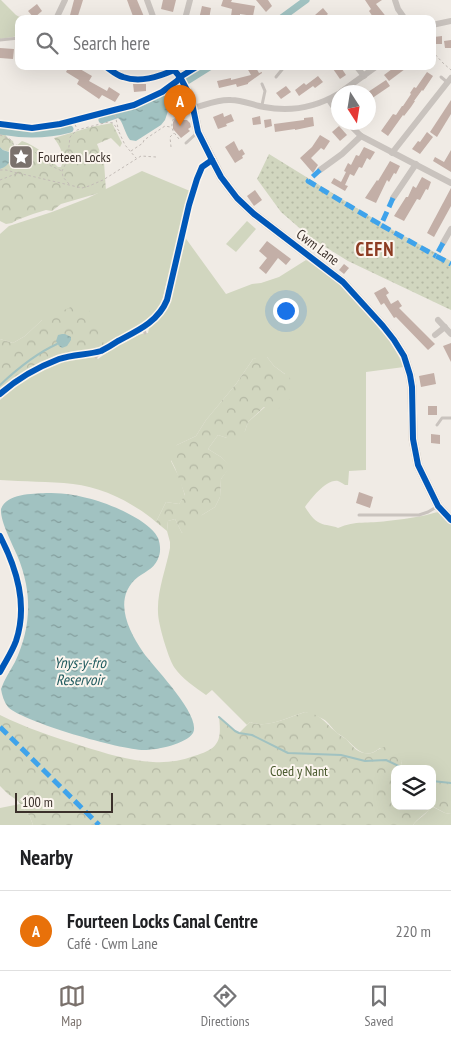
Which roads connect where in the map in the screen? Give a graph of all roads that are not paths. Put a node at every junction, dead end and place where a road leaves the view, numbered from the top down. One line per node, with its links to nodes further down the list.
1 (65, 0): 5 (street)
2 (147, 0): 6 (street)
3 (190, 0): 7 (street)
4 (395, 0): 8 (street)
5 (58, 15)
6 (153, 15)
7 (186, 15)
8 (402, 15)
9 (451, 21): 10 (street)
10 (436, 24)
11 (15, 38): 12 (lane)
12 (0, 40)
13 (111, 70): 14 (street, Cwm Lane)
14 (170, 70)
15 (175, 70): 25 (street, Cwm Lane)
16 (282, 70): 20 (lane)
17 (359, 70): 19 (street)
18 (372, 70): 19 (street)
19 (364, 76): 24 (street)
20 (276, 77)
21 (441, 77): 22 (lane)
22 (449, 80): 34 (street)
23 (262, 84): 28 (lane)
24 (351, 85)
25 (185, 94): 29 (street, Cwm Lane)
26 (329, 100): 27 (street); 28 (street)
27 (331, 103)
28 (262, 106): 29 (street)
29 (193, 108): 31 (street, Cwm Lane)
30 (355, 130): 32 (street)
31 (198, 132): 33 (lane); 35 (street, Cwm Lane)
32 (361, 136): 34 (street); 37 (street)
33 (186, 143)
34 (392, 152): 36 (street)
35 (212, 160): 43 (lane); 53 (street, Cwm Lane)
36 (416, 164): 38 (street); 39 (street)
37 (320, 170)
38 (451, 183)
39 (393, 198)
40 (451, 229): 41 (street)
41 (443, 243)
42 (438, 320): 44 (street)
43 (143, 327): 45 (lane); 48 (lane)
44 (445, 327): 46 (street); 47 (street)
45 (147, 332)
46 (451, 334)
47 (435, 335)
48 (102, 350): 49 (lane); 50 (lane)
49 (96, 357)
50 (0, 394)
51 (451, 418): 52 (lane)
52 (437, 425)
53 (438, 506): 54 (lane); 55 (street, Cwm Lane)
54 (359, 515)
55 (451, 520)
56 (0, 536): 57 (lane)
57 (1, 670)

